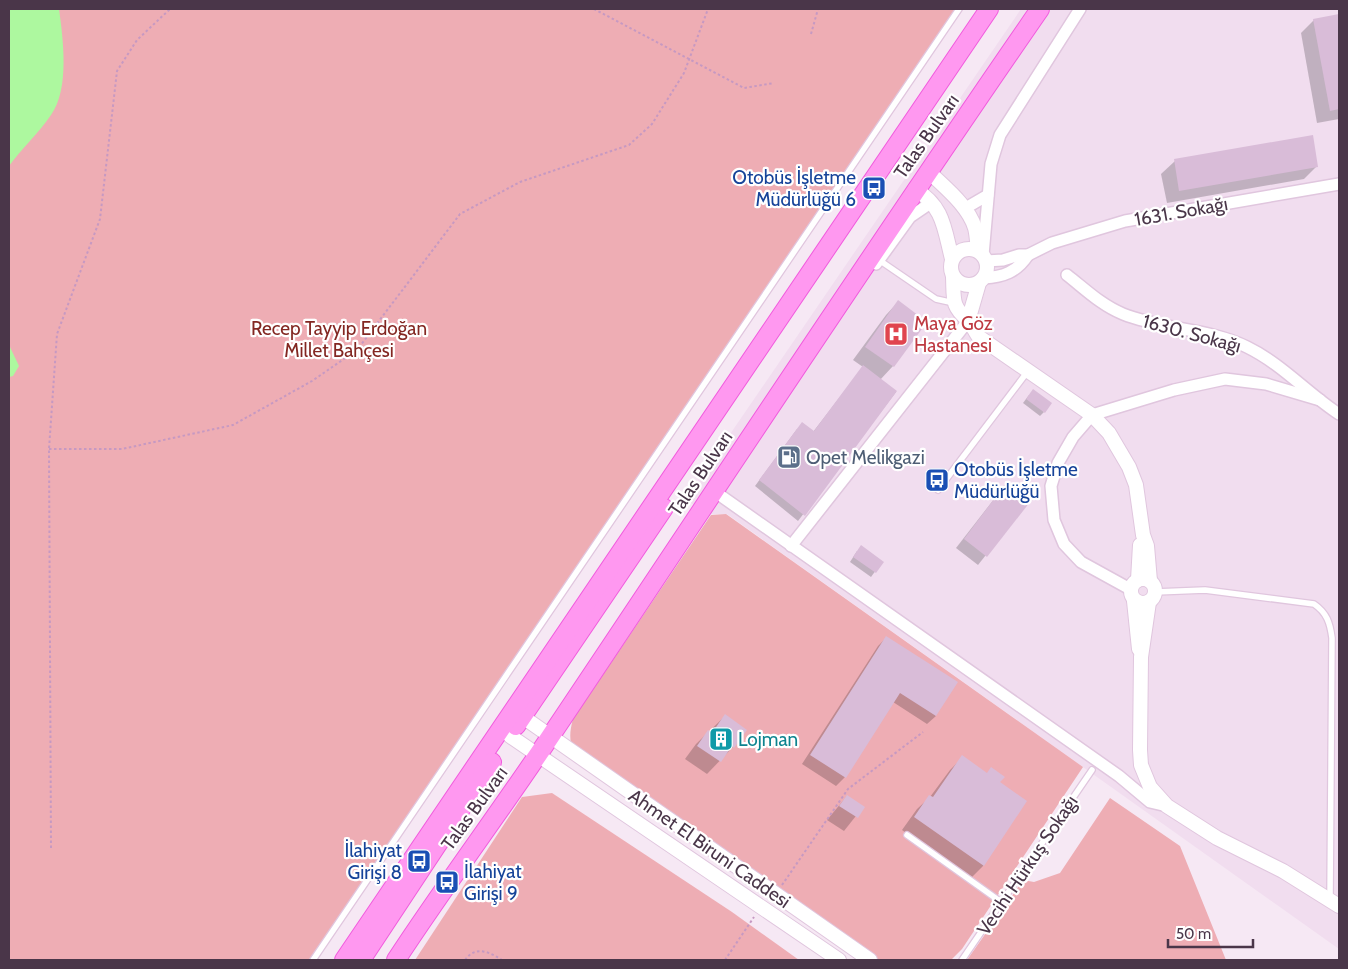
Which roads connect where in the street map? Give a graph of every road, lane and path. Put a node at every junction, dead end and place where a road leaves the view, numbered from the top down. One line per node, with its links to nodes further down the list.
1 (170, 9): 33 (path)
2 (594, 9): 11 (path)
3 (708, 9): 11 (path)
4 (818, 9): 10 (path)
5 (959, 9): 51 (lane)
6 (988, 9): 52 (main road)
7 (1003, 9): 38 (main road, Talas Bulvarı)
8 (1040, 9): 13 (main road, Talas Bulvarı)
9 (1080, 9): 16 (street)
10 (811, 34)
11 (689, 59): 12 (path); 33 (path)
12 (774, 83)
13 (928, 171): 15 (main road, Talas Bulvarı); 18 (street)
14 (1339, 184): 20 (street, 1631. Sokağı)
15 (915, 189): 17 (street); 28 (main road, Talas Bulvarı)
16 (988, 195): 18 (street); 19 (street)
17 (932, 202): 21 (street); 22 (street)
18 (964, 209): 19 (street)
19 (982, 256): 20 (street, 1631. Sokağı); 22 (street); 25 (street)
20 (1028, 256): 25 (street, 1631. Sokağı)
21 (879, 260): 26 (lane); 28 (street)
22 (952, 260): 24 (street)
23 (1067, 275): 30 (street, 1630. Sokağı)
24 (953, 277): 25 (street); 26 (street)
25 (981, 280): 27 (street)
26 (954, 304): 27 (street)
27 (968, 321): 29 (street); 36 (street)
28 (817, 337): 35 (main road, Talas Bulvarı)
29 (1028, 370): 32 (street); 34 (lane)
30 (1320, 400): 31 (street, 1630. Sokağı); 32 (street)
31 (1339, 414)
32 (1092, 415): 37 (street); 37 (street)
33 (49, 449): 46 (path)
34 (938, 490)
35 (714, 491): 36 (street); 41 (main road, Talas Bulvarı)
36 (792, 546): 44 (street)
37 (1143, 591): 44 (street); 49 (lane)
38 (523, 717): 40 (main road, Talas Bulvarı); 41 (street, Ahmet El Biruni Caddesi)
39 (923, 732): 47 (path)
40 (510, 736): 42 (street, Ahmet El Biruni Caddesi); 53 (main road, Talas Bulvarı)
41 (550, 736): 42 (main road, Talas Bulvarı); 47 (street, Ahmet El Biruni Caddesi)
42 (538, 756): 50 (street, Ahmet El Biruni Caddesi); 54 (main road, Talas Bulvarı)
43 (1092, 770): 48 (lane, Vecihi Hürkuş Sokağı)
44 (1167, 806): 49 (street)
45 (907, 835): 48 (lane)
46 (52, 848)
47 (776, 894): 59 (street, Ahmet El Biruni Caddesi)
48 (1001, 902): 60 (lane, Vecihi Hürkuş Sokağı)
49 (1334, 903)
50 (762, 907): 57 (path); 58 (street, Ahmet El Biruni Caddesi)
51 (313, 960)
52 (344, 960)
53 (361, 960)
54 (396, 960)
55 (465, 960): 56 (path)
56 (502, 960)
57 (725, 960)
58 (839, 960)
59 (870, 960)
60 (962, 960)

